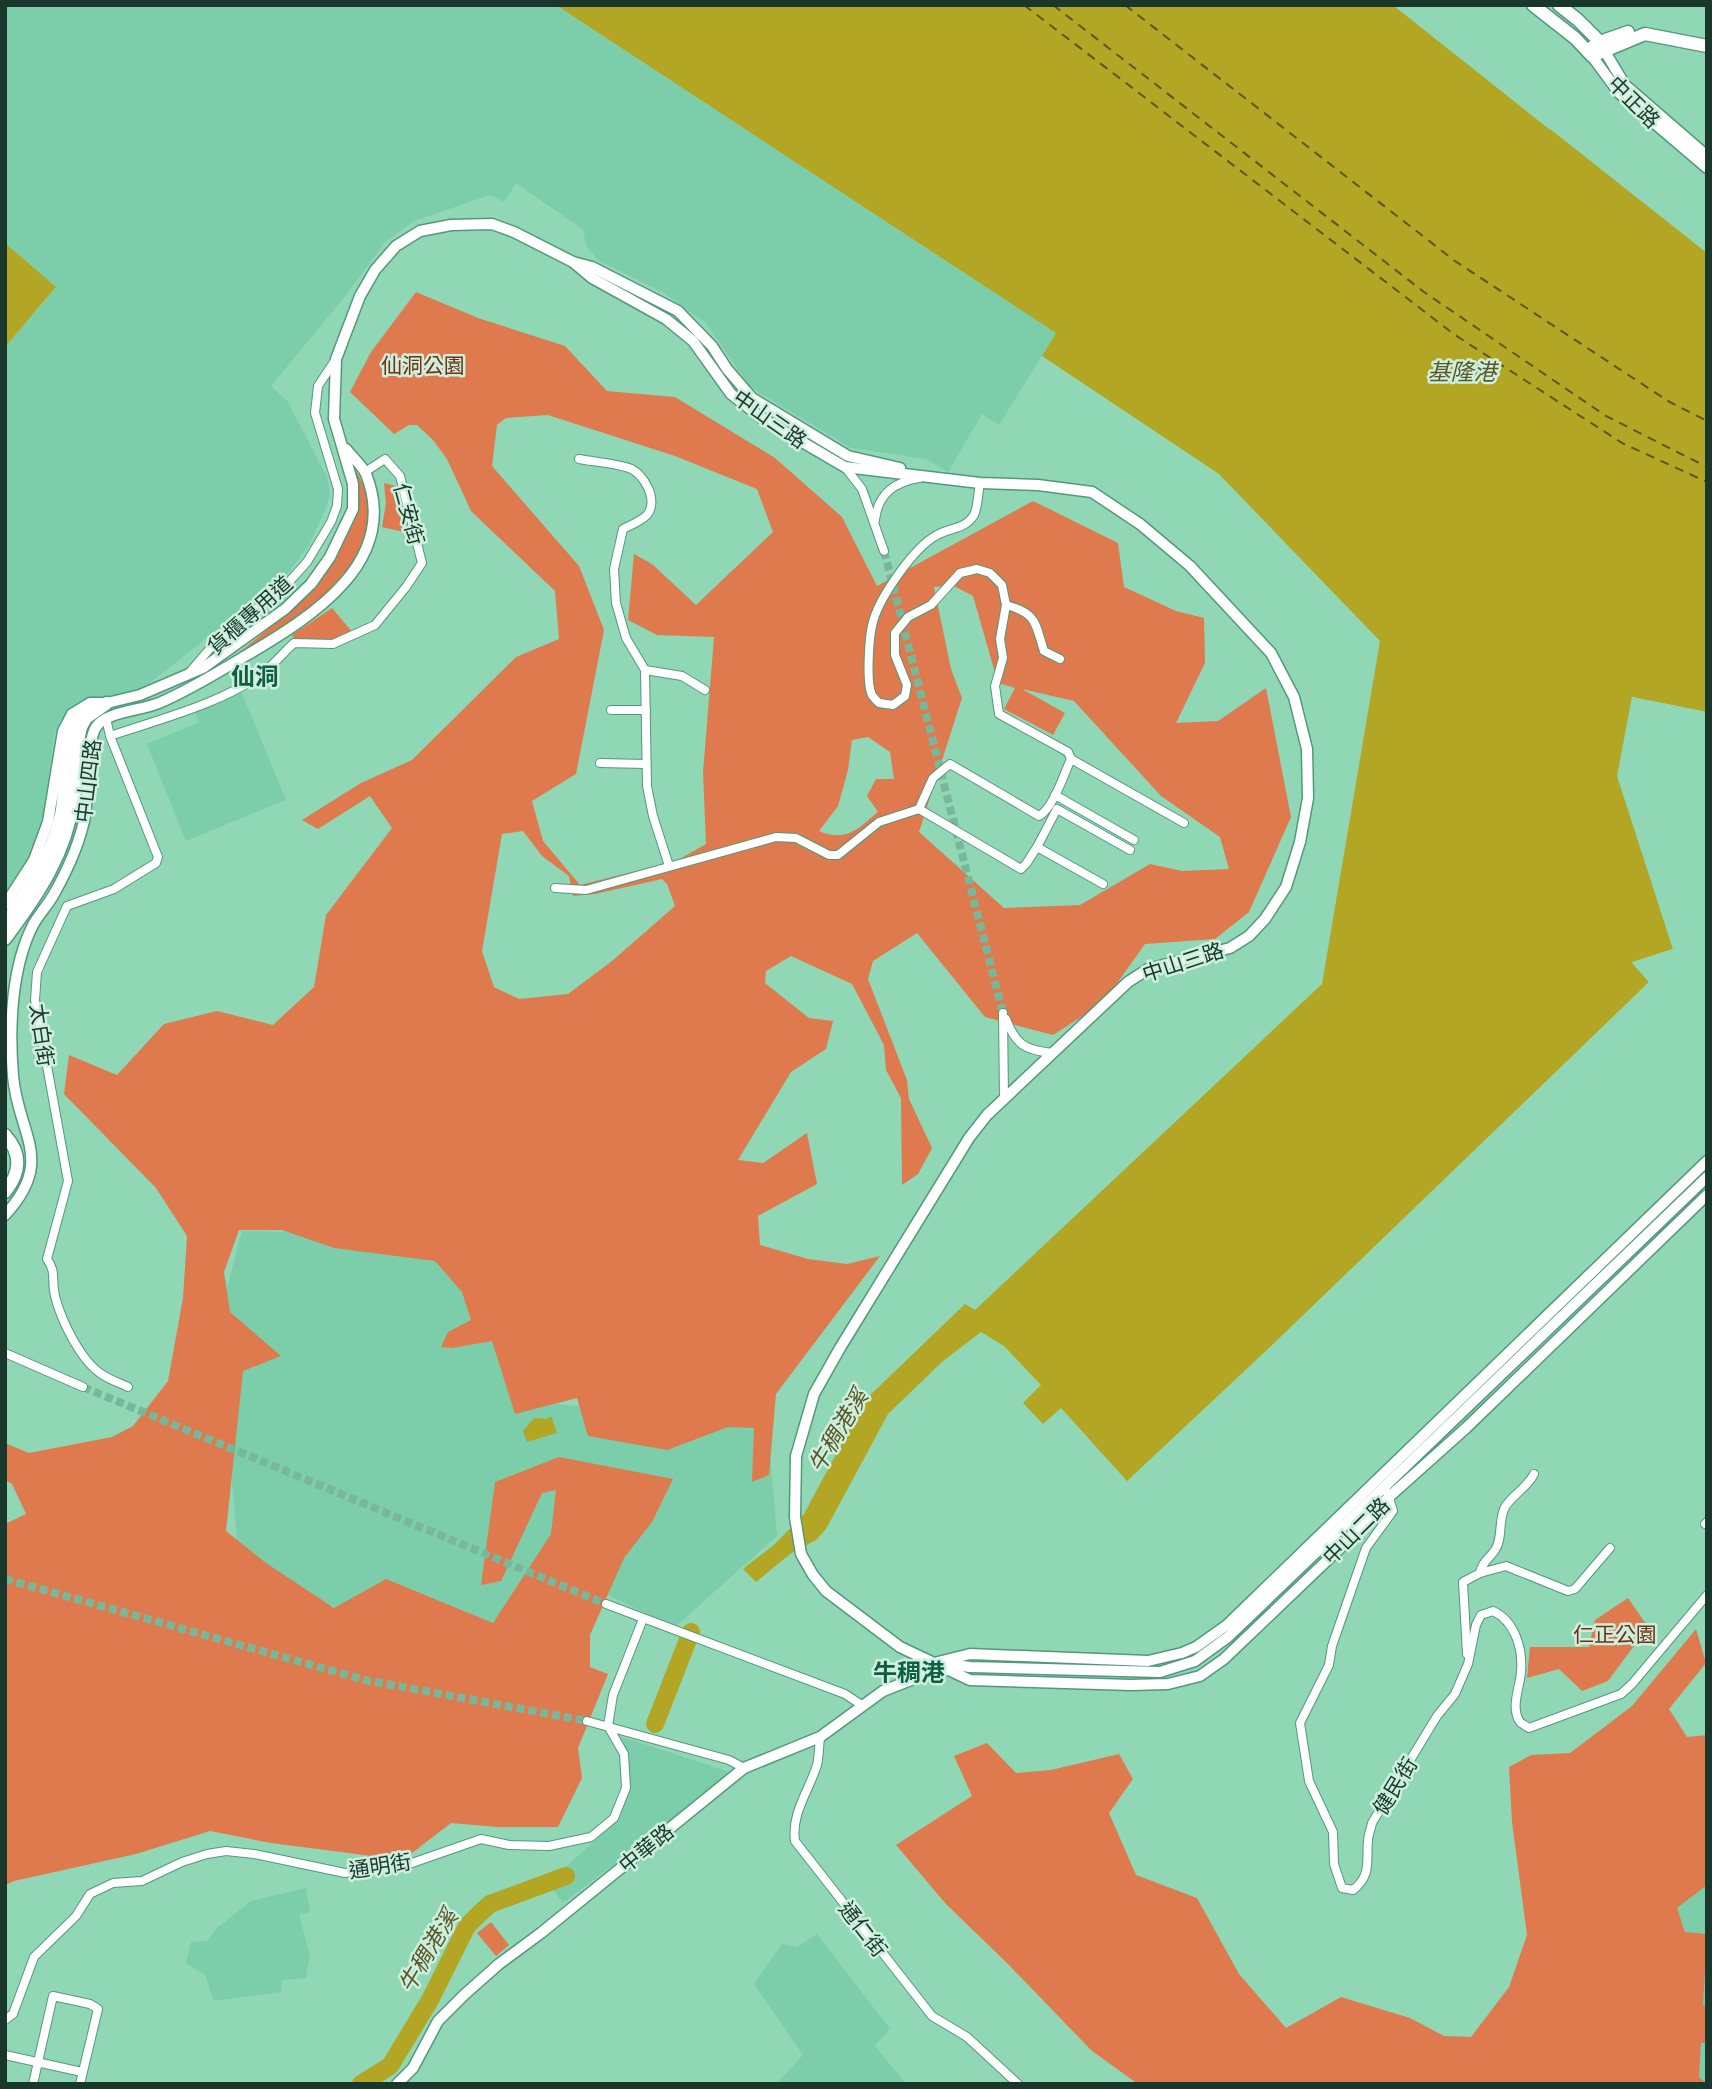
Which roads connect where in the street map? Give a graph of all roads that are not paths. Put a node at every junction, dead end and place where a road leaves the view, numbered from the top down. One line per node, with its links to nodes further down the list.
1 (1533, 5): 6 (main road, 中正路)
2 (1559, 5): 4 (main road, 中正路)
3 (1707, 38): 4 (main road)
4 (1602, 46): 5 (main road); 6 (main road); 7 (street, 中正路)
5 (1707, 46)
6 (1590, 53): 8 (street, 中正路)
7 (1707, 156)
8 (1707, 169)
9 (573, 262): 10 (street, 中山三路); 13 (street, 中山三路); 15 (street, 中山三路)
10 (336, 359): 11 (street, 中山三路); 22 (street, 貨櫃專用道)
11 (342, 444): 14 (street, 中山四路); 22 (street, 中山三路)
12 (579, 459): 21 (street)
13 (845, 467): 15 (street, 中山三路); 17 (street)
14 (365, 472): 27 (street, 中山四路); 28 (street, 仁安街)
15 (925, 477): 16 (street, 中山三路); 17 (street)
16 (980, 483): 19 (street); 45 (street, 中山三路)
17 (875, 520): 18 (street)
18 (884, 551)
19 (1006, 605): 20 (street); 30 (street)
20 (1060, 659)
21 (645, 670): 23 (street); 26 (street)
22 (187, 676): 24 (street, 中山三路)
23 (705, 690)
24 (107, 703): 29 (main road); 42 (street, 中山三路)
25 (611, 710): 26 (street)
26 (646, 710): 32 (street)
27 (106, 718): 28 (street, 太白街); 51 (street, 中山四路)
28 (110, 736): 54 (street, 太白街)
29 (73, 751): 43 (main road); 44 (main road)
30 (1071, 760): 33 (street); 35 (street)
31 (600, 763): 32 (street)
32 (646, 764): 39 (street)
33 (1055, 795): 34 (street); 36 (street)
34 (919, 809): 37 (street); 39 (street)
35 (1184, 823)
36 (1134, 840)
37 (1037, 847): 38 (street); 40 (street)
38 (1130, 850)
39 (668, 866): 41 (street)
40 (1103, 884)
41 (555, 888)
42 (5, 905)
43 (5, 925)
44 (5, 939)
45 (1052, 1053): 46 (street, 中山三路); 46 (street)
46 (1004, 1099): 58 (street, 中山三路)
47 (5, 1135): 49 (main road)
48 (1705, 1168): 56 (street)
49 (5, 1192)
50 (1707, 1195): 56 (street, 中山二路)
51 (5, 1215)
52 (5, 1353): 53 (street)
53 (83, 1387)
54 (128, 1387)
55 (1534, 1474): 59 (street)
56 (1383, 1488): 63 (street, 中山二路); 63 (street, 中山二路); 64 (street, 健民街)
57 (1610, 1548): 59 (street)
58 (802, 1554): 63 (street, 中山二路)
59 (1480, 1573): 64 (street)
60 (1707, 1595): 64 (street, 健民街)
61 (606, 1604): 62 (street)
62 (643, 1619): 65 (street); 67 (street)
63 (934, 1663): 65 (street, 中華路)
64 (1468, 1664)
65 (863, 1706): 68 (street, 中華路)
66 (587, 1721): 67 (street)
67 (608, 1726): 69 (street); 70 (street, 通明街)
68 (820, 1737): 69 (street, 中華路); 77 (street, 通仁街)
69 (744, 1768): 76 (street, 中華路)
70 (5, 2020)
71 (5, 2055): 72 (street)
72 (37, 2062): 73 (street); 73 (street); 74 (street)
73 (82, 2072): 75 (street)
74 (33, 2084)
75 (80, 2084)
76 (397, 2084)
77 (1018, 2084)

